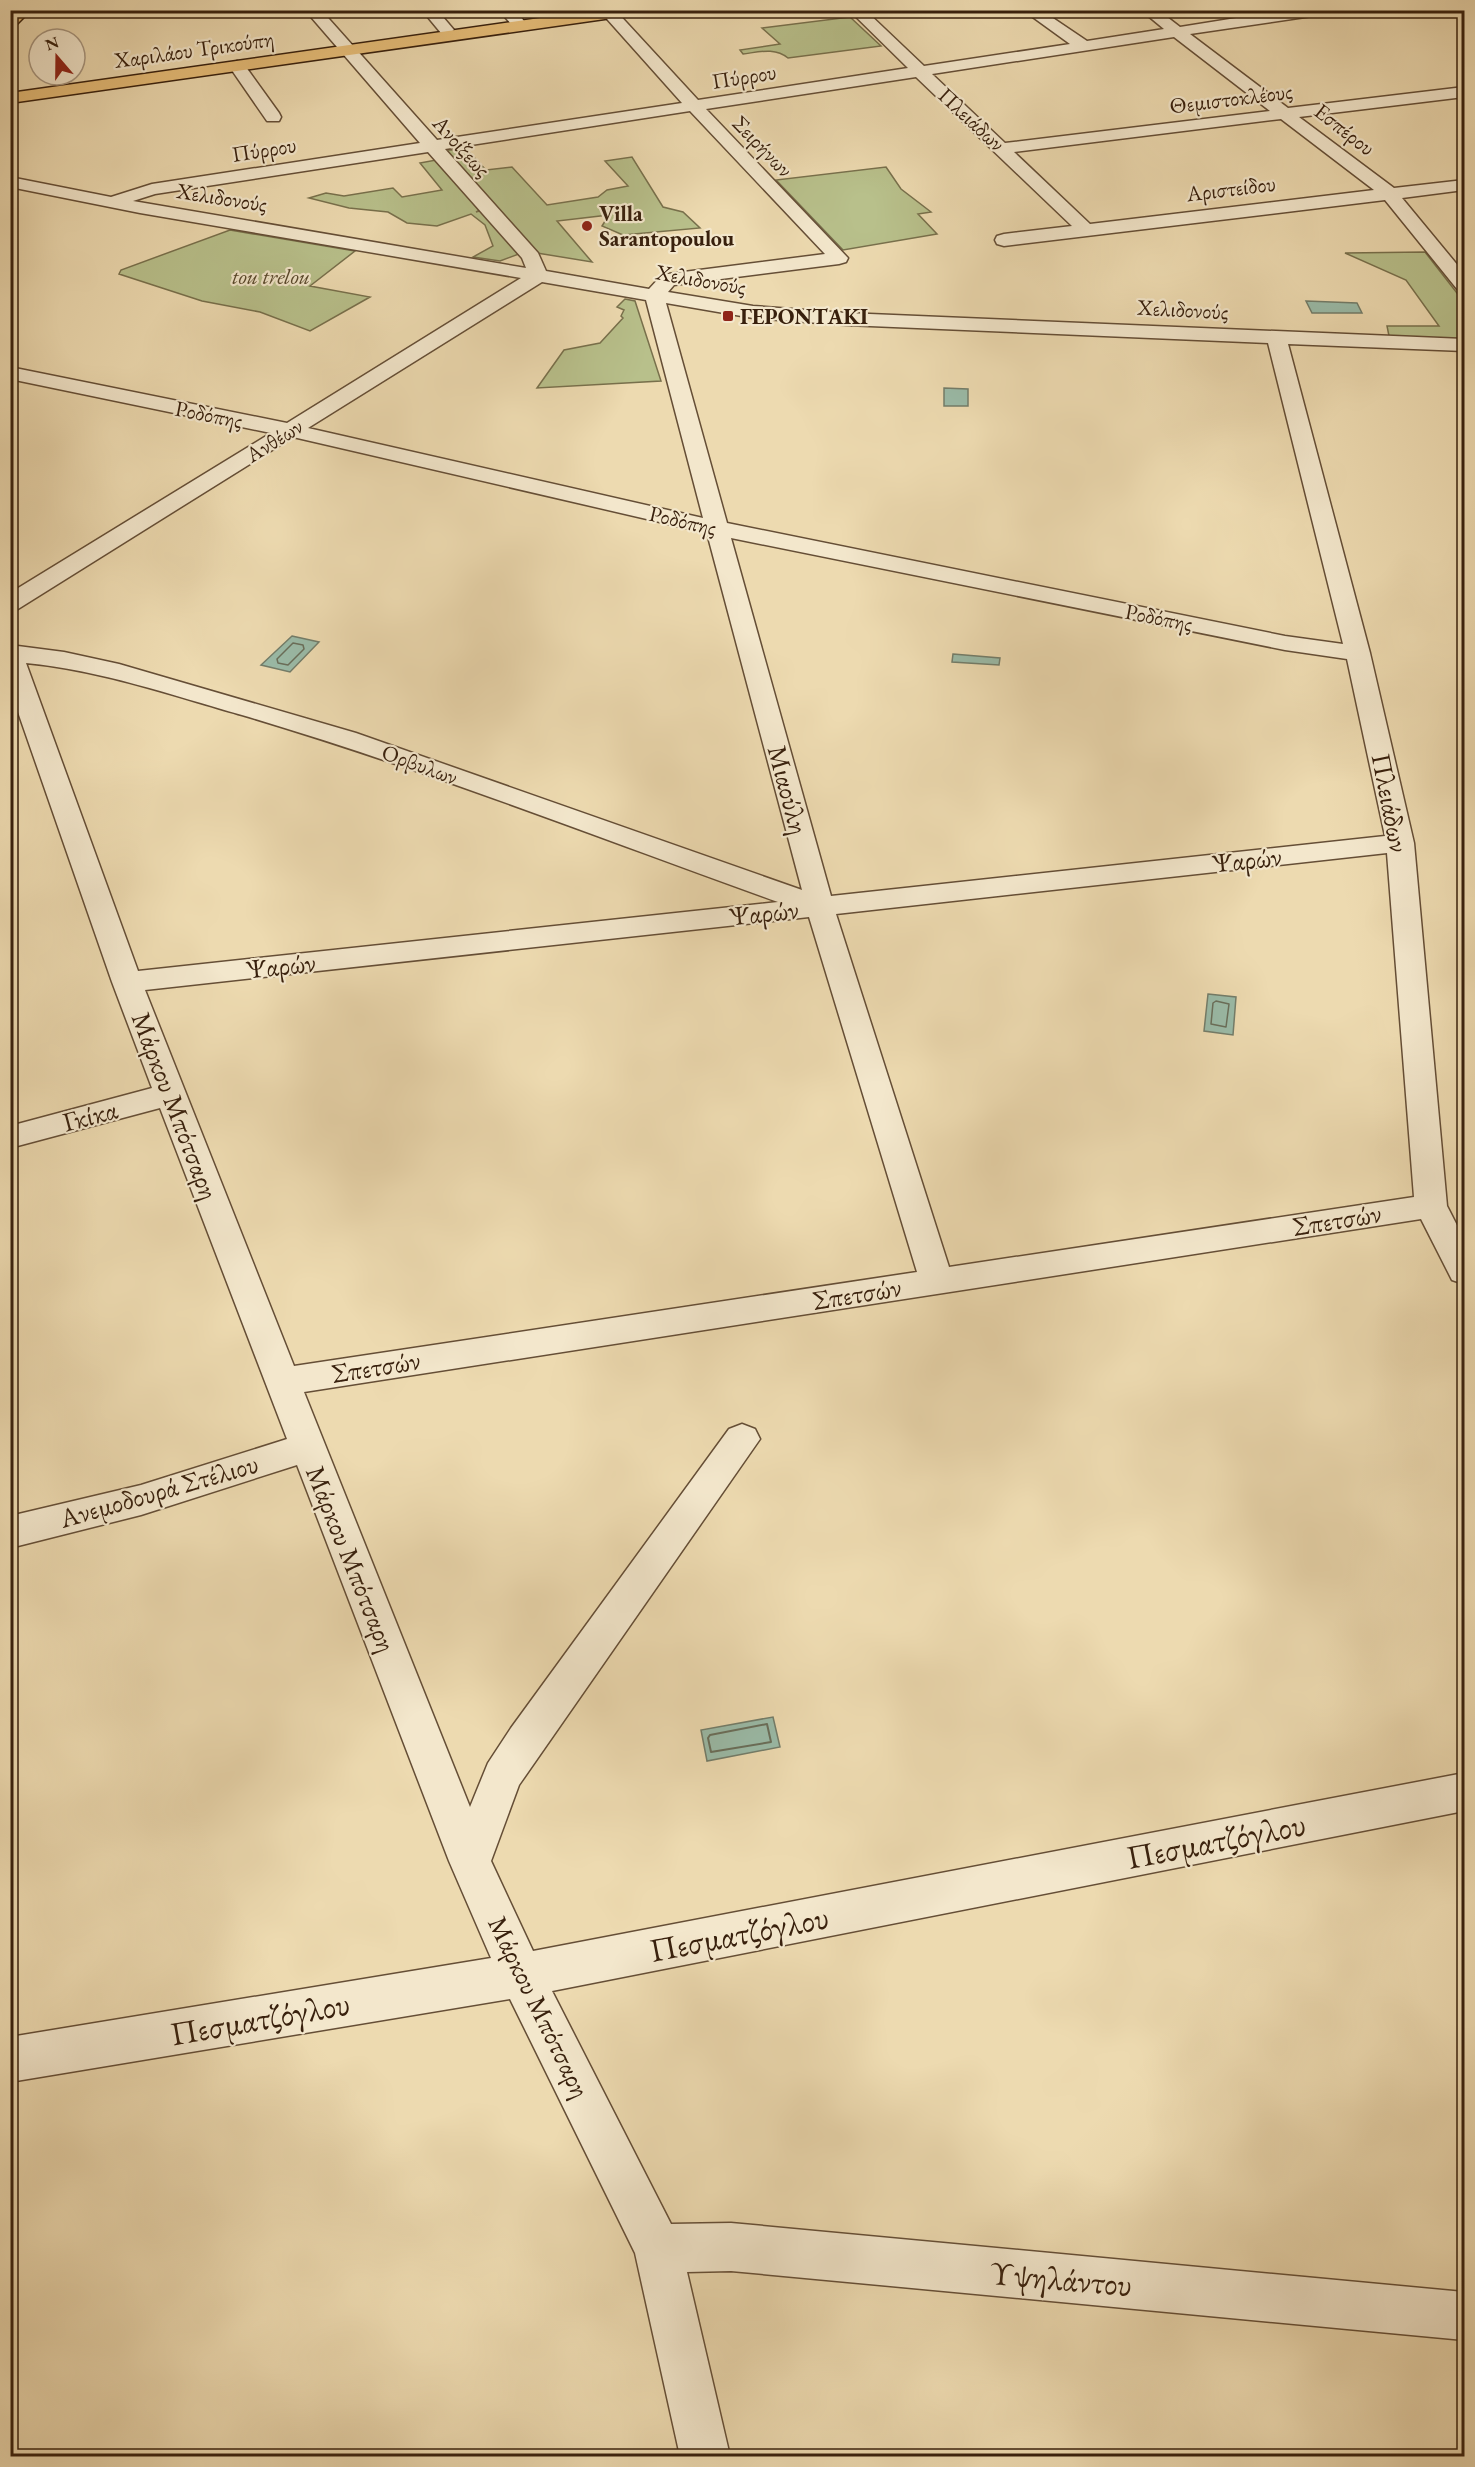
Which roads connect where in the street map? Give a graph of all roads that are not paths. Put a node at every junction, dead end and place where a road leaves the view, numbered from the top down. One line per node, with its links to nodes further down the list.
1 (24, 10): 12 (main road)
2 (312, 10): 16 (street, Ανοίξεως)
3 (429, 10): 13 (street)
4 (589, 10): 11 (main road, Χαριλάου Τρικούπη)
5 (633, 10): 10 (main road, Χαριλάου Τρικούπη)
6 (856, 10): 18 (street, Πλειάδων)
7 (1030, 10): 15 (street)
8 (1148, 10): 14 (street, Εσπέρου)
9 (1319, 10): 14 (street, Πύρρου)
10 (608, 12): 16 (main road, Χαριλάου Τρικούπη); 22 (street, Σειρήνων)
11 (511, 16): 13 (main road, Χαριλάου Τρικούπη)
12 (10, 23)
13 (446, 30): 16 (main road, Χαριλάου Τρικούπη)
14 (1178, 32): 15 (street, Πύρρου); 23 (street, Εσπέρου)
15 (1084, 46): 18 (street, Πύρρου)
16 (344, 48): 17 (main road, Χαριλάου Τρικούπη); 19 (main road, Χαριλάου Τρικούπη); 25 (street, Ανοίξεως)
17 (237, 66): 21 (main road, Χαριλάου Τρικούπη); 24 (street)
18 (921, 72): 22 (street, Πύρρου); 26 (street, Πλειάδων)
19 (10, 90)
20 (1464, 92): 23 (street, Θεμιστοκλέους)
21 (10, 98)
22 (694, 106): 25 (street, Πύρρου); 37 (street, Σειρήνων)
23 (1286, 114): 26 (street, Θεμιστοκλέους); 30 (street, Εσπέρου)
24 (273, 117)
25 (434, 146): 29 (street, Πύρρου); 35 (street, Ανοίξεως)
26 (1004, 148): 33 (street, Πλειάδων)
27 (10, 182): 31 (street, Χελιδονούς)
28 (1464, 184): 30 (street, Αριστείδου)
29 (176, 186): 31 (street, Πύρρου); 32 (street, Πύρρου)
30 (1389, 193): 33 (street, Αριστείδου); 36 (street, Εσπέρου)
31 (111, 202): 32 (street, Χελιδονούς)
32 (140, 208): 35 (street, Χελιδονούς)
33 (1086, 230): 34 (street, Αριστείδου)
34 (1004, 240)
35 (538, 276): 37 (street, Χελιδονούς); 41 (street, Ανθέων)
36 (1464, 285)
37 (654, 295): 38 (street, Χελιδονούς); 42 (street, Μιαούλη)
38 (1277, 338): 39 (street, Χελιδονούς); 45 (street, Πλειάδων)
39 (1464, 345)
40 (10, 373): 41 (street, Ροδόπης)
41 (290, 430): 42 (street, Ροδόπης); 43 (street, Ανθέων)
42 (717, 528): 45 (street, Ροδόπης); 48 (street, Μιαούλη)
43 (10, 604)
44 (11, 653): 46 (street, Μάρκου Μπότσαρη); 48 (street, Ορβυλων)
45 (1358, 653): 47 (street, Πλειάδων)
46 (20, 712): 49 (street, Μάρκου Μπότσαρη)
47 (1400, 843): 48 (street, Ψαρών); 52 (street, Πλειάδων)
48 (820, 907): 49 (street, Ψαρών); 54 (street, Μιαούλη)
49 (127, 982): 50 (street, Μάρκου Μπότσαρη)
50 (170, 1094): 51 (street, Γκίκα); 55 (street, Μάρκου Μπότσαρη)
51 (10, 1137)
52 (1431, 1206): 53 (street, Πλειάδων); 54 (street, Σπετσών)
53 (1464, 1271)
54 (937, 1282): 55 (street, Σπετσών)
55 (282, 1382): 57 (street, Μάρκου Μπότσαρη)
56 (742, 1439): 60 (street)
57 (307, 1448): 58 (street, Ανεμοδουρά Στέλιου); 60 (street, Μάρκου Μπότσαρη)
58 (10, 1532)
59 (1464, 1792): 61 (street, Πεσματζόγλου)
60 (470, 1861): 61 (street, Μάρκου Μπότσαρη)
61 (520, 1975): 62 (street, Πεσματζόγλου); 63 (street, Μάρκου Μπότσαρη)
62 (10, 2060)
63 (658, 2248): 64 (street, Υψηλάντου); 65 (street, Μάρκου Μπότσαρη)
64 (1464, 2316)
65 (705, 2457)

